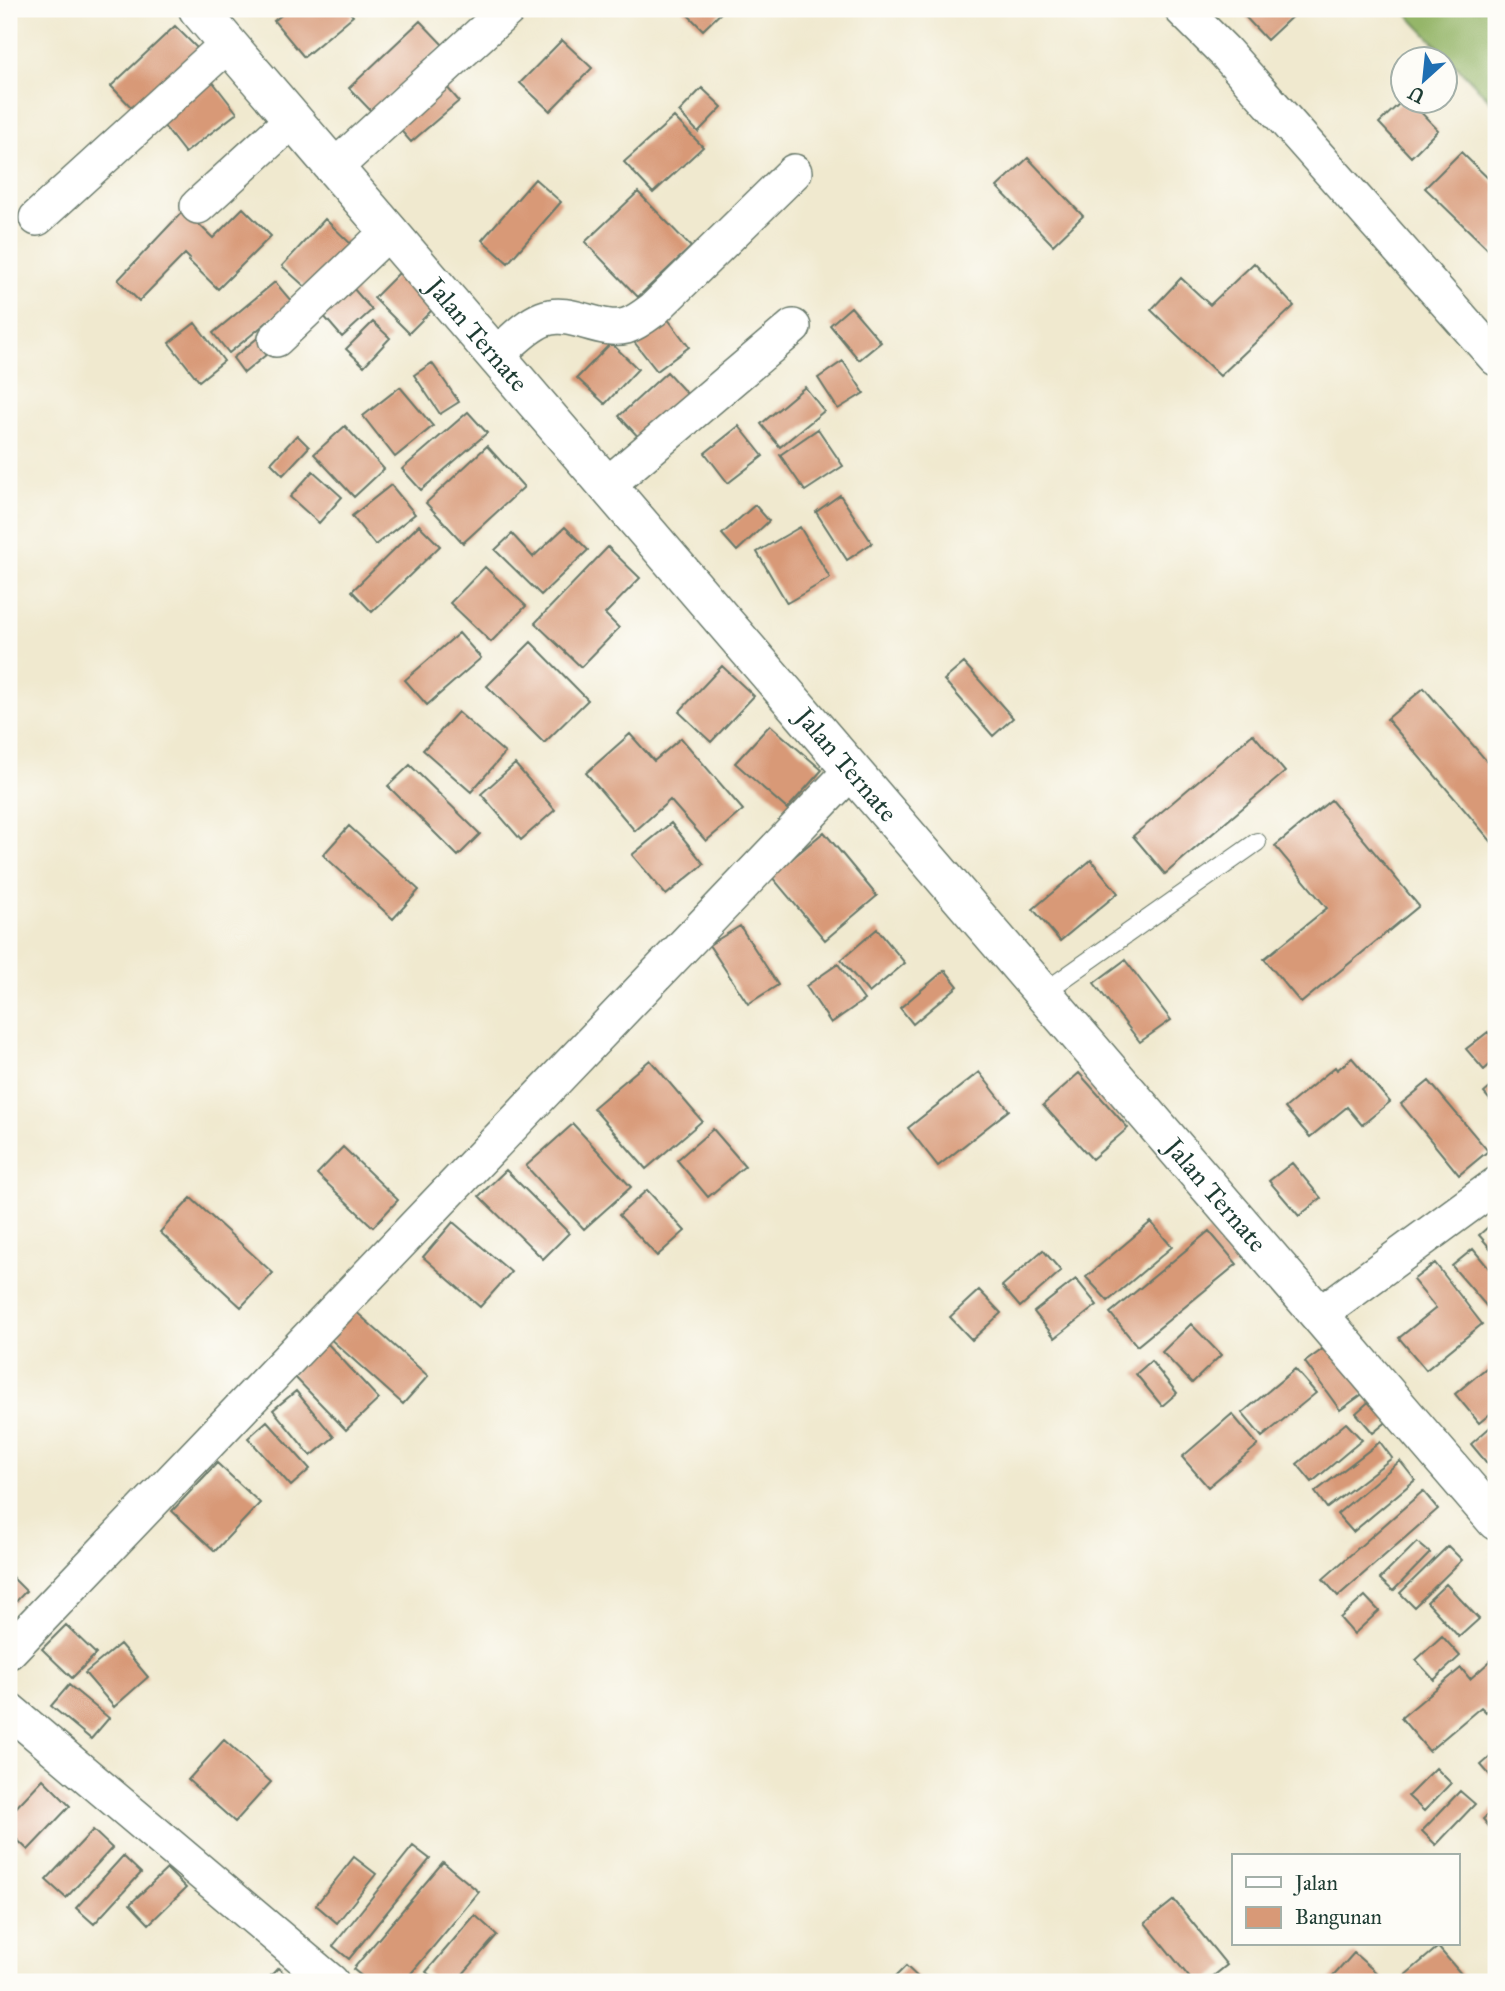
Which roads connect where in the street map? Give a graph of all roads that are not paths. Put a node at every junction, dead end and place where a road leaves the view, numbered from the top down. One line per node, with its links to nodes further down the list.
1 (198, 9): 4 (street, Jalan Ternate)
2 (508, 9): 6 (street)
3 (1182, 9): 14 (street)
4 (229, 44): 5 (street, Jalan Ternate); 9 (street)
5 (292, 120): 6 (street, Jalan Ternate); 8 (street)
6 (333, 169): 10 (street, Jalan Ternate)
7 (794, 172): 13 (street)
8 (198, 206)
9 (37, 218)
10 (388, 232): 12 (street); 13 (street, Jalan Ternate)
11 (793, 327): 15 (street)
12 (275, 339)
13 (495, 356): 15 (street, Jalan Ternate)
14 (1496, 358)
15 (606, 486): 16 (street, Jalan Ternate)
16 (852, 771): 18 (street, Jalan Ternate); 22 (street)
17 (1257, 842): 18 (lane)
18 (1043, 993): 20 (street, Jalan Ternate)
19 (1496, 1185): 20 (street)
20 (1319, 1315): 21 (street, Jalan Ternate)
21 (1496, 1521)
22 (9, 1651)
23 (9, 1710): 24 (street)
24 (331, 1982)

